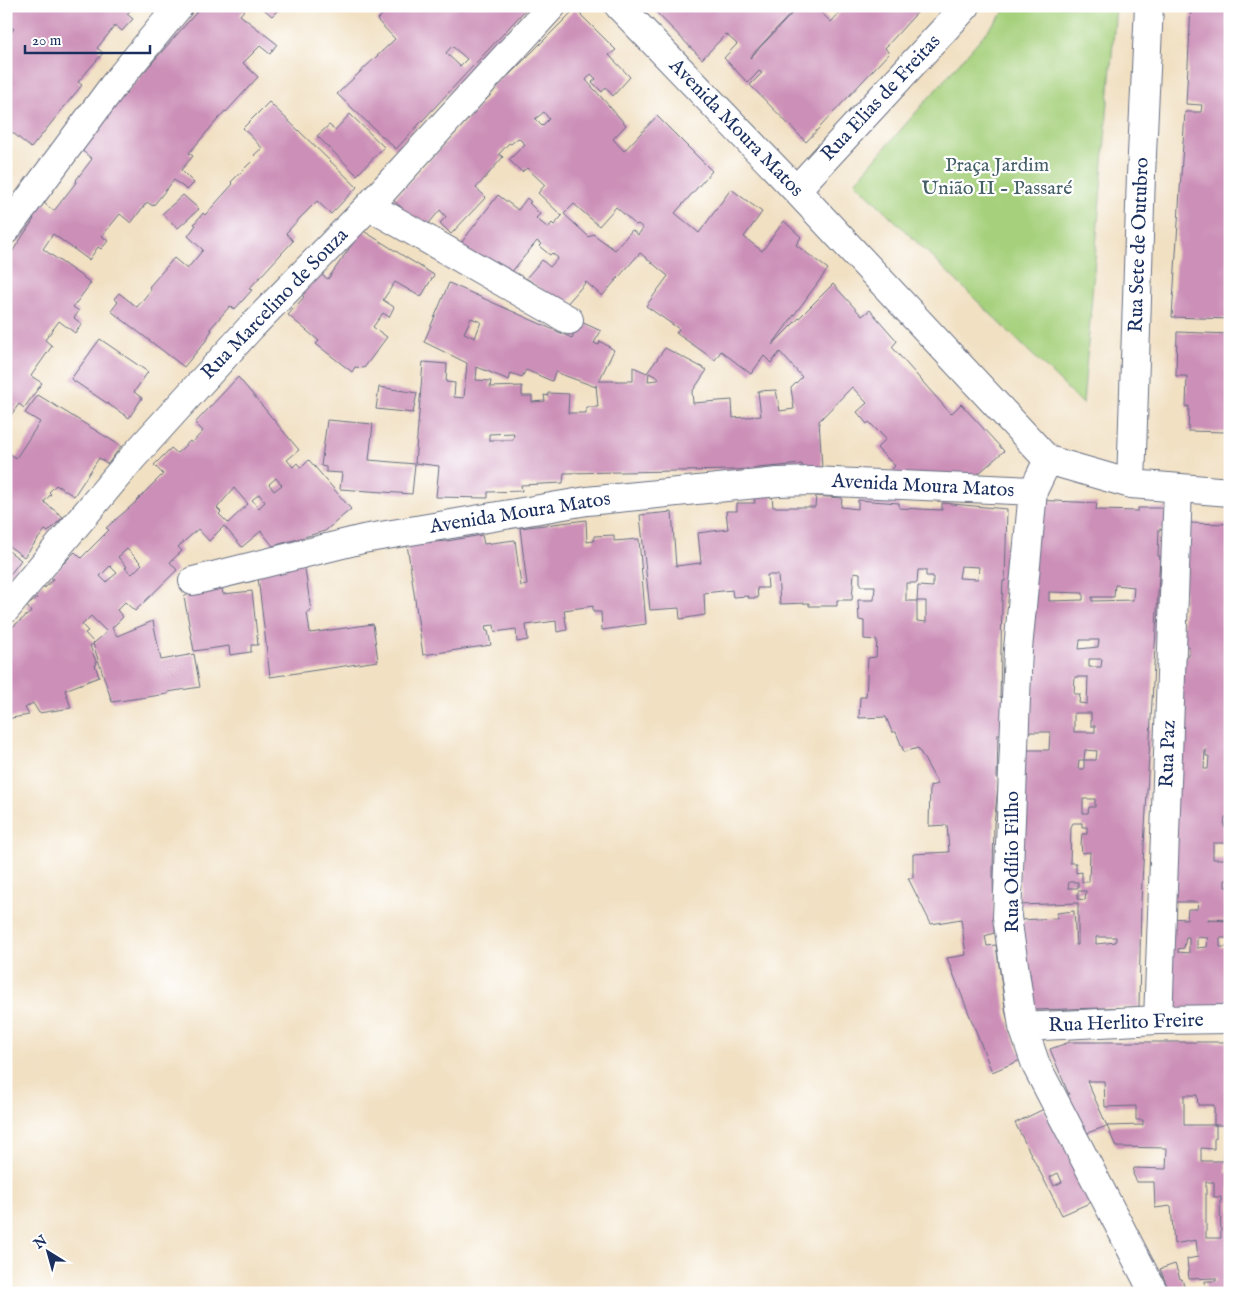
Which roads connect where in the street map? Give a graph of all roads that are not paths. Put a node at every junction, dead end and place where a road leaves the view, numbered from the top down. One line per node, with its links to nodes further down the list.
1 (179, 6): 8 (street)
2 (552, 6): 7 (street, Rua Marcelino de Souza)
3 (619, 6): 6 (street, Avenida Moura Matos)
4 (966, 6): 6 (street, Rua Elias de Freitas)
5 (1150, 6): 11 (street, Rua Sete de Outubro)
6 (796, 190): 10 (street, Avenida Moura Matos)
7 (369, 206): 9 (street); 16 (street, Rua Marcelino de Souza)
8 (6, 230)
9 (569, 320)
10 (1048, 460): 11 (street); 13 (street, Avenida Moura Matos)
11 (1132, 484): 12 (street)
12 (1178, 489): 14 (street); 18 (street, Rua Paz)
13 (1033, 491): 15 (street, Avenida Moura Matos); 19 (street, Rua Odílio Filho)
14 (1230, 492)
15 (193, 581)
16 (6, 609)
17 (1230, 1019): 18 (street, Rua Herlito Freire)
18 (1158, 1020): 19 (street, Rua Herlito Freire)
19 (1023, 1027): 20 (street, Rua Odílio Filho)
20 (1154, 1293)

